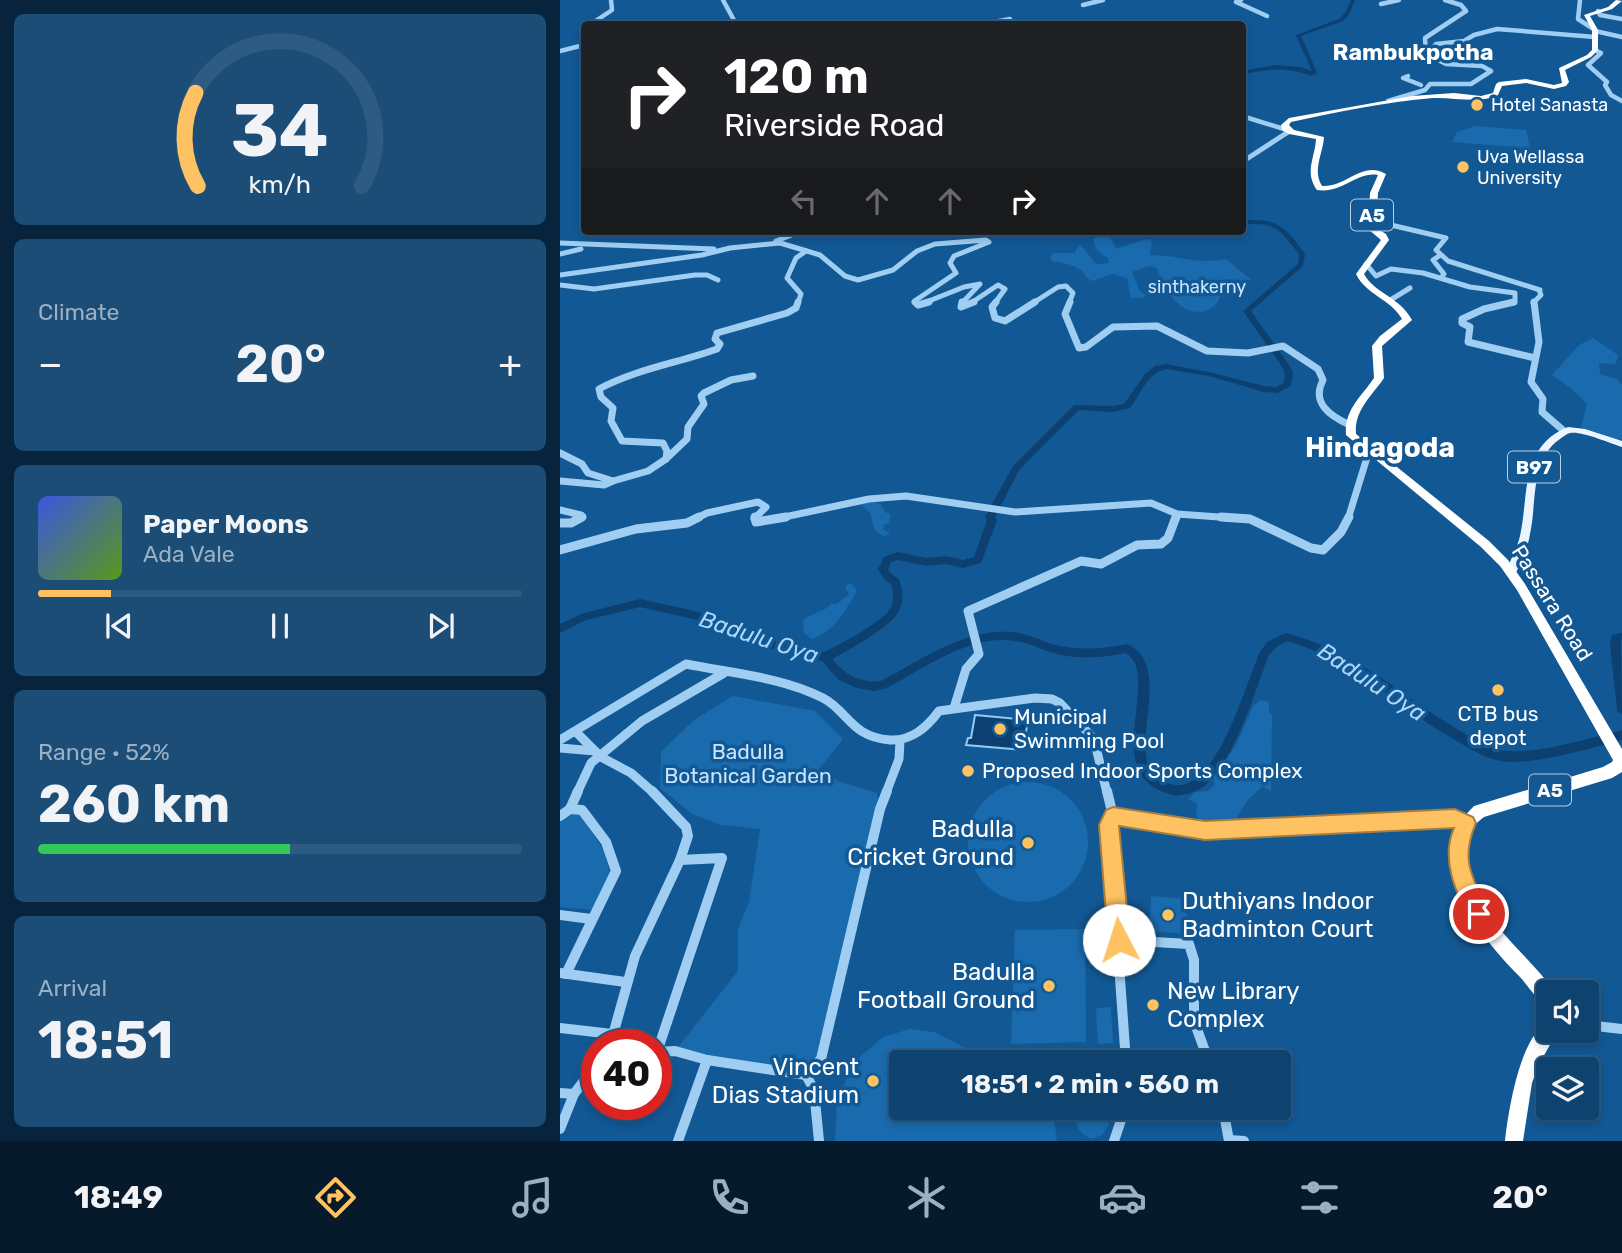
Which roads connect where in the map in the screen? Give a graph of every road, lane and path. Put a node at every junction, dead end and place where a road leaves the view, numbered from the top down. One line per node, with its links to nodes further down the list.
1 (611, 0): 16 (street)
2 (723, 0): 17 (street)
3 (1103, 0): 4 (street); 11 (street)
4 (1109, 0)
5 (1241, 0): 13 (street)
6 (1399, 0): 10 (street)
7 (1445, 0): 24 (street)
8 (1580, 0): 19 (street)
9 (1620, 0): 12 (highway)
10 (1381, 4)
11 (1083, 5)
12 (1598, 11): 15 (street); 19 (highway)
13 (1267, 16)
14 (1010, 19): 18 (street)
15 (1622, 19)
16 (596, 21)
17 (734, 21)
18 (999, 21)
19 (1595, 33): 20 (street); 22 (highway); 24 (street)
20 (1622, 37)
21 (581, 46): 23 (street)
22 (1595, 50): 27 (street); 28 (highway)
23 (560, 51)
24 (1426, 54): 28 (street)
25 (1408, 76): 26 (street)
26 (1421, 85)
27 (1622, 101)
28 (1381, 103): 30 (highway)
29 (1246, 117): 30 (street)
30 (1289, 131): 31 (street); 32 (highway, A5)
31 (1246, 159)
32 (1373, 208): 40 (street); 41 (highway, A5)
33 (791, 235): 36 (street)
34 (560, 243): 35 (street)
35 (604, 244): 37 (street); 39 (street)
36 (766, 244): 37 (street); 38 (street)
37 (730, 248): 42 (street)
38 (806, 251): 50 (street); 55 (street)
39 (560, 254)
40 (1439, 256): 43 (street); 48 (street)
41 (1366, 264): 43 (street); 47 (highway)
42 (560, 275)
43 (1441, 278): 48 (street)
44 (718, 280): 45 (street)
45 (560, 285)
46 (1410, 288): 47 (street)
47 (1392, 299): 50 (highway)
48 (1535, 358): 51 (street)
49 (753, 376): 55 (street)
50 (1350, 425): 53 (highway, Passara Road / A5)
51 (1564, 430): 52 (main road, B97); 62 (main road, B97)
52 (1622, 444)
53 (1369, 451): 59 (street); 62 (highway, Passara Road / A5)
54 (560, 453): 57 (street)
55 (666, 459): 57 (street)
56 (560, 481): 57 (street)
57 (613, 481)
58 (560, 510): 60 (street)
59 (1177, 514): 61 (street); 64 (street)
60 (560, 523)
61 (560, 550)
62 (1511, 572): 70 (highway, Passara Road / A5)
63 (724, 673): 65 (street); 67 (street); 69 (street)
64 (954, 708): 67 (street); 73 (street)
65 (576, 732): 66 (street); 69 (street)
66 (560, 740)
67 (900, 740): 93 (street)
68 (560, 748): 69 (street)
69 (598, 754): 71 (street); 75 (street)
70 (1621, 767): 74 (highway, Passara Road / A5)
71 (570, 809): 72 (street); 77 (street)
72 (560, 816)
73 (1113, 816): 74 (street); 78 (street)
74 (1466, 823): 81 (highway)
75 (680, 860): 80 (street); 85 (street)
76 (560, 915): 77 (street)
77 (591, 919): 79 (street)
78 (1119, 940): 89 (street); 90 (street)
79 (563, 974): 80 (street)
80 (625, 982): 84 (street)
81 (1536, 983)
82 (1599, 1026): 86 (street)
83 (560, 1028): 87 (street)
84 (614, 1029)
85 (665, 1029)
86 (1622, 1029)
87 (581, 1033)
88 (1541, 1043): 105 (highway)
89 (1125, 1050)
90 (1205, 1050)
91 (672, 1051): 92 (street)
92 (707, 1060): 93 (street); 102 (street)
93 (806, 1075): 103 (street)
94 (581, 1084): 96 (street)
95 (560, 1093): 96 (street)
96 (573, 1094): 99 (street)
97 (1122, 1120): 100 (street)
98 (1225, 1120): 101 (street)
99 (560, 1129)
100 (1117, 1139)
101 (1229, 1140): 104 (street)
102 (678, 1141)
103 (819, 1141)
104 (1244, 1141)
105 (1514, 1141)

